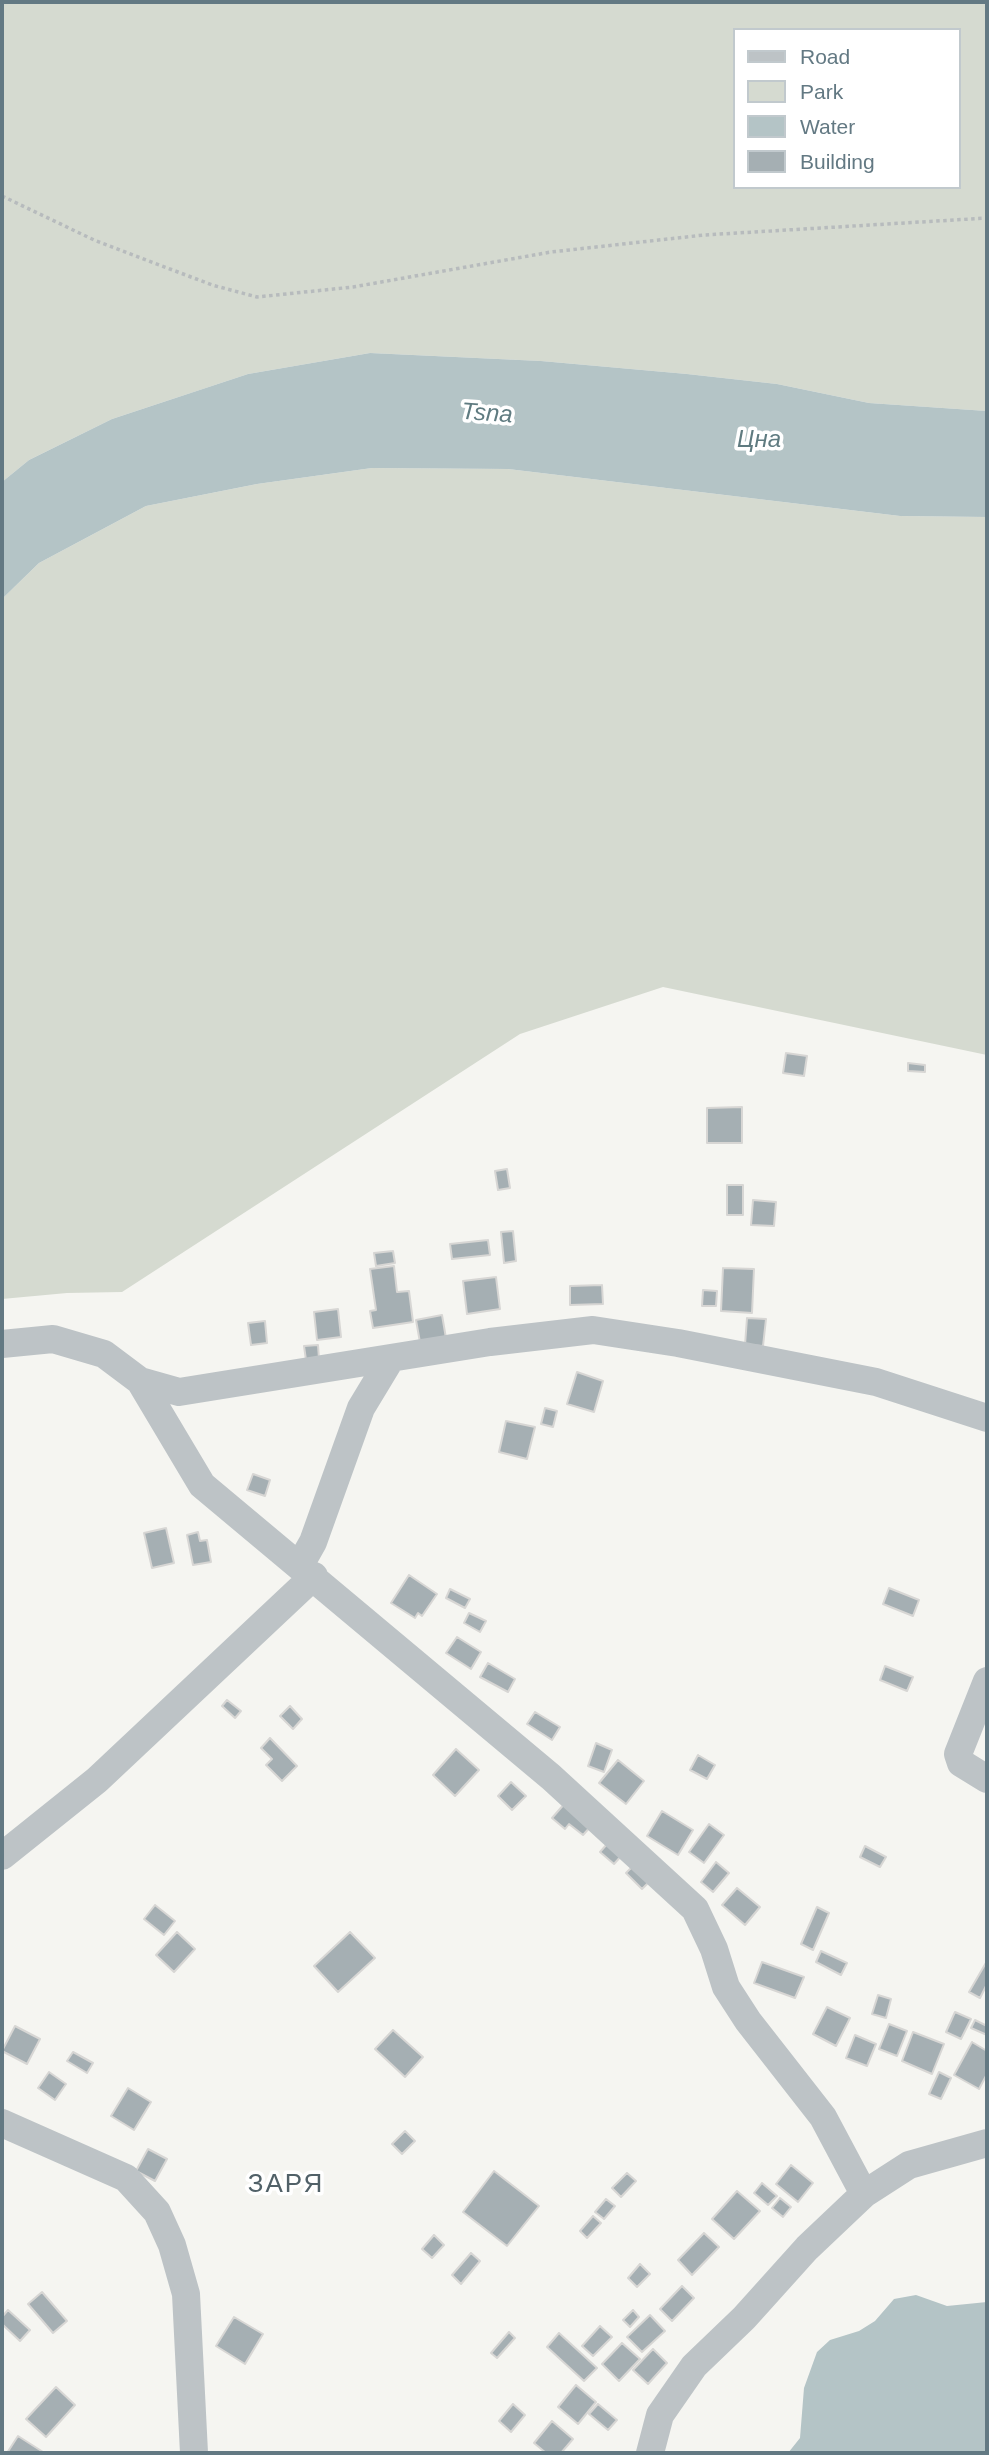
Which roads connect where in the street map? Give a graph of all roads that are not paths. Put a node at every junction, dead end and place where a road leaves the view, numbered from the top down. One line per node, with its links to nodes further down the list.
1 (2, 1344): 3 (street)
2 (390, 1360): 3 (street); 4 (street); 5 (street)
3 (140, 1381): 5 (street)
4 (987, 1418)
5 (307, 1571): 8 (street); 11 (street)
6 (987, 1681): 7 (street)
7 (987, 1779)
8 (2, 1856)
9 (2, 2123): 12 (street)
10 (987, 2144): 11 (street)
11 (864, 2194): 13 (street)
12 (194, 2453)
13 (650, 2453)

